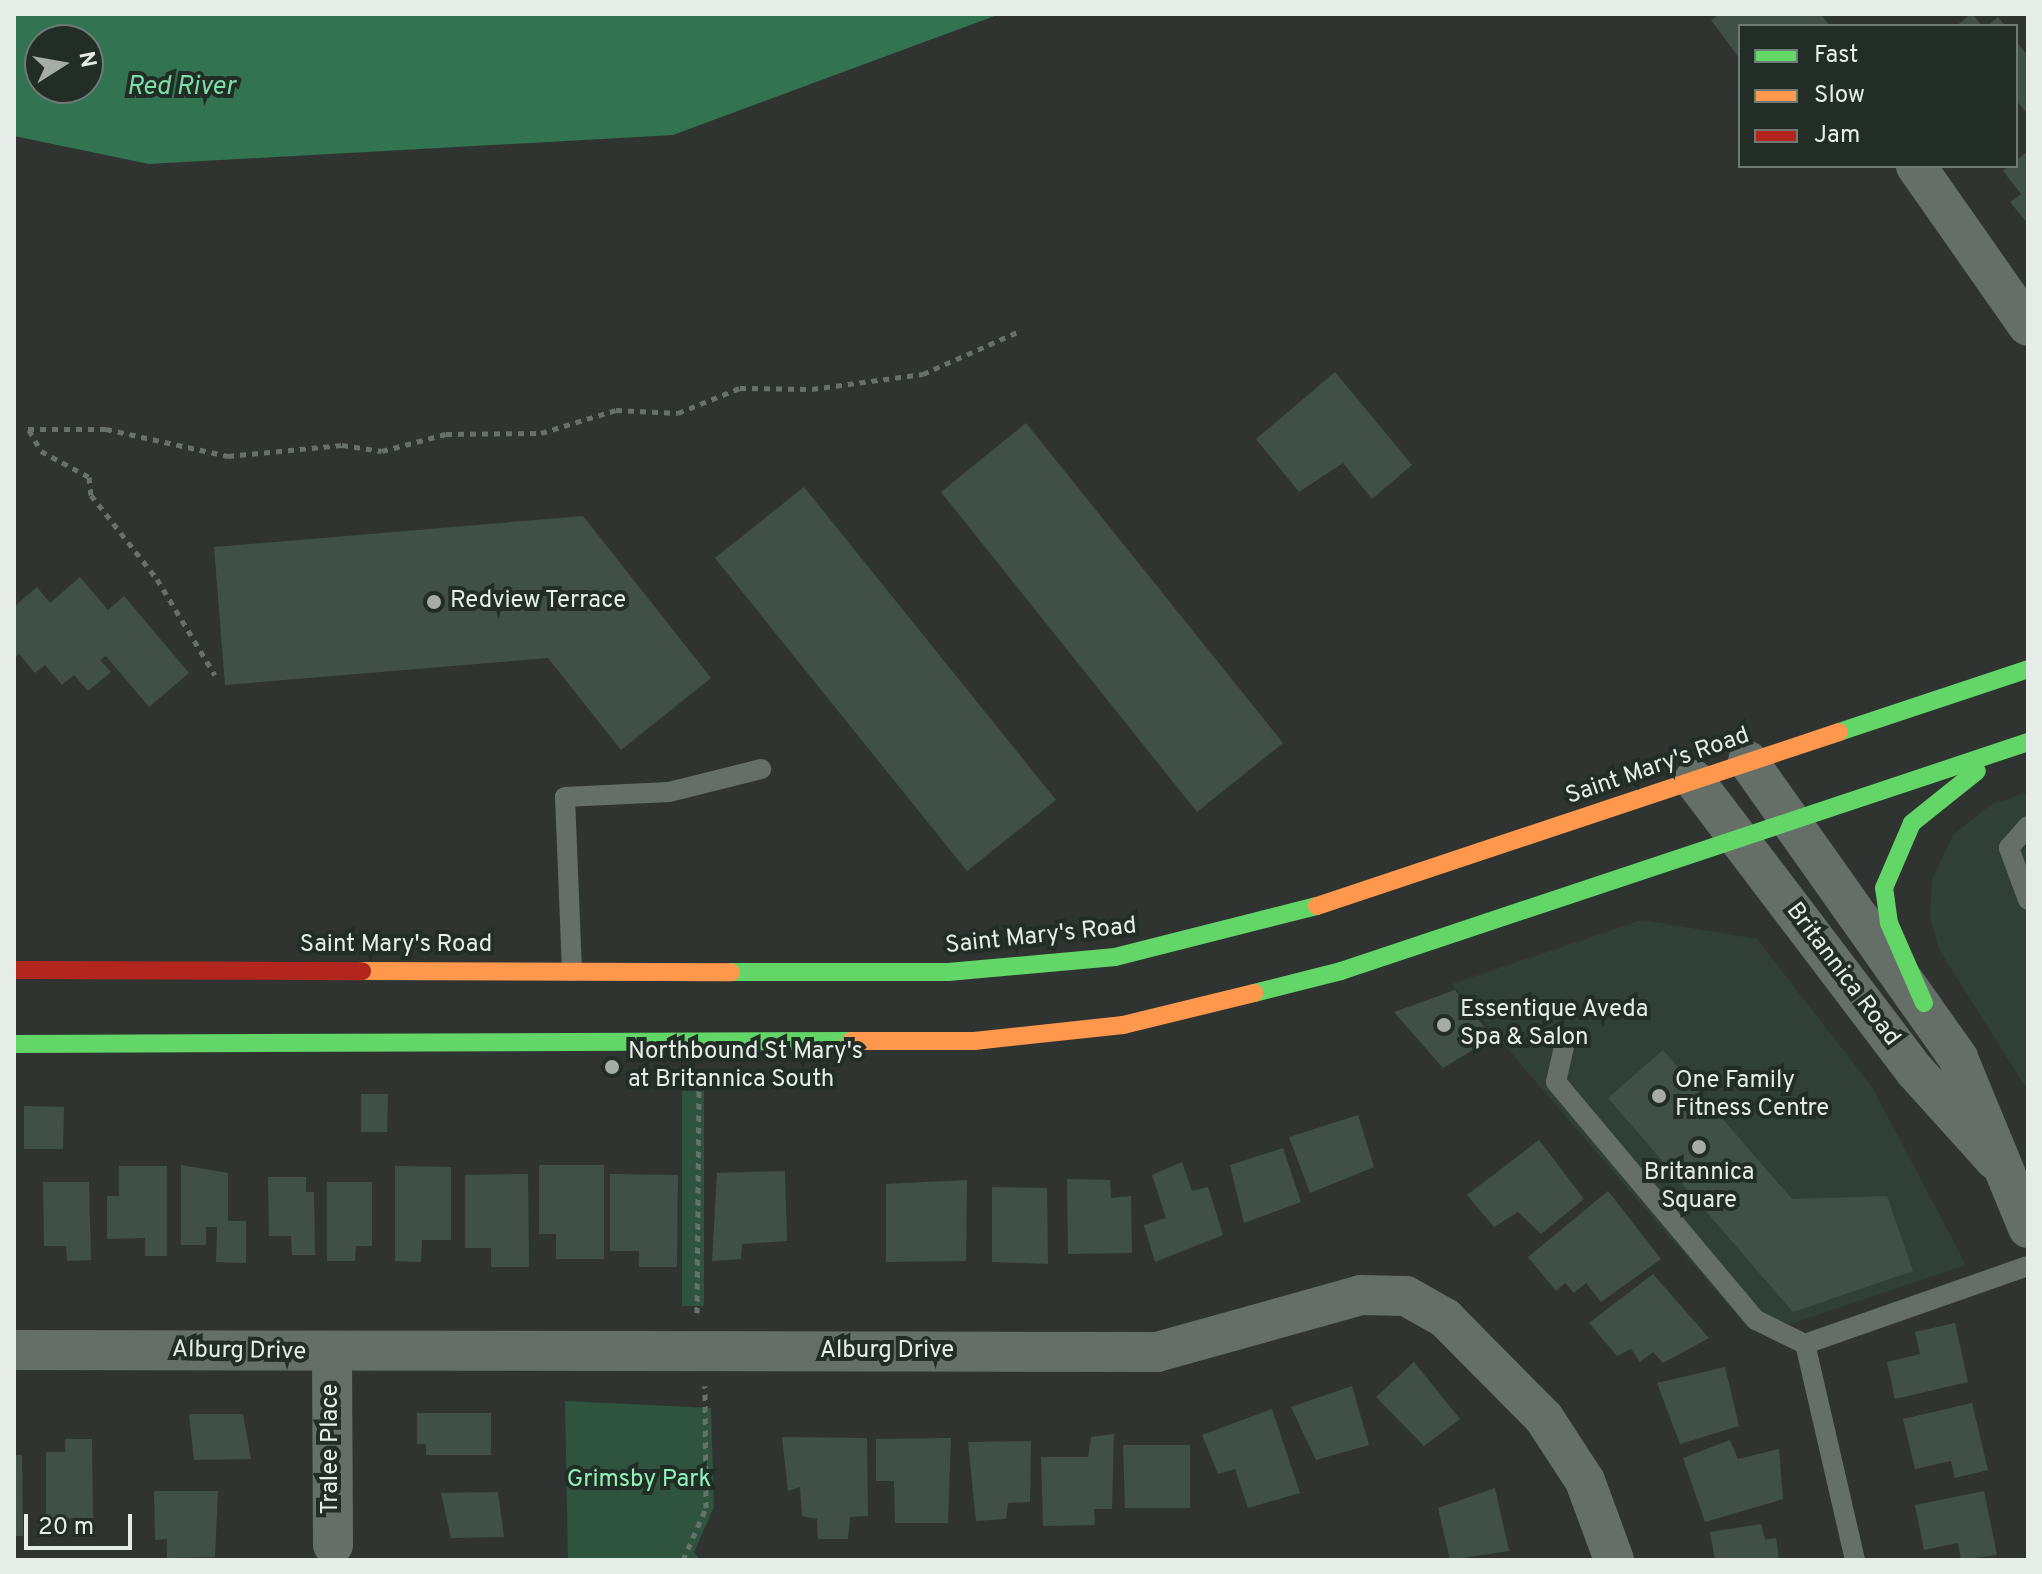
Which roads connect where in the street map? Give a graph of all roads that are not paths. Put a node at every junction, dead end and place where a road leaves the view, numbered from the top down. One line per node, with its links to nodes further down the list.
1 (1917, 168): 2 (street)
2 (2028, 326)
3 (2028, 669): 5 (main road, Saint Mary's Road)
4 (2021, 744): 8 (main road); 16 (main road)
5 (1748, 761): 7 (main road, Saint Mary's Road); 8 (street, Britannica Road)
6 (761, 769): 14 (lane)
7 (1694, 780): 10 (street, Britannica Road); 14 (main road, Saint Mary's Road)
8 (1793, 818): 10 (main road); 16 (street, Britannica Road)
9 (2028, 826): 11 (lane)
10 (1737, 836): 18 (main road); 19 (street, Britannica Road)
11 (2027, 895)
12 (14, 970): 13 (main road, Saint Mary's Road)
13 (539, 970): 14 (main road, Saint Mary's Road); 15 (main road)
14 (572, 971)
15 (539, 998)
16 (1924, 1003): 19 (street, Britannica Road)
17 (1566, 1038): 22 (lane)
18 (14, 1044)
19 (2012, 1179): 20 (street, Britannica Road)
20 (2028, 1228)
21 (2028, 1266): 22 (lane)
22 (1805, 1344): 27 (lane)
23 (14, 1350): 24 (street, Alburg Drive)
24 (332, 1353): 25 (street, Tralee Place); 26 (street, Alburg Drive)
25 (333, 1545)
26 (1614, 1560)
27 (1855, 1560)

